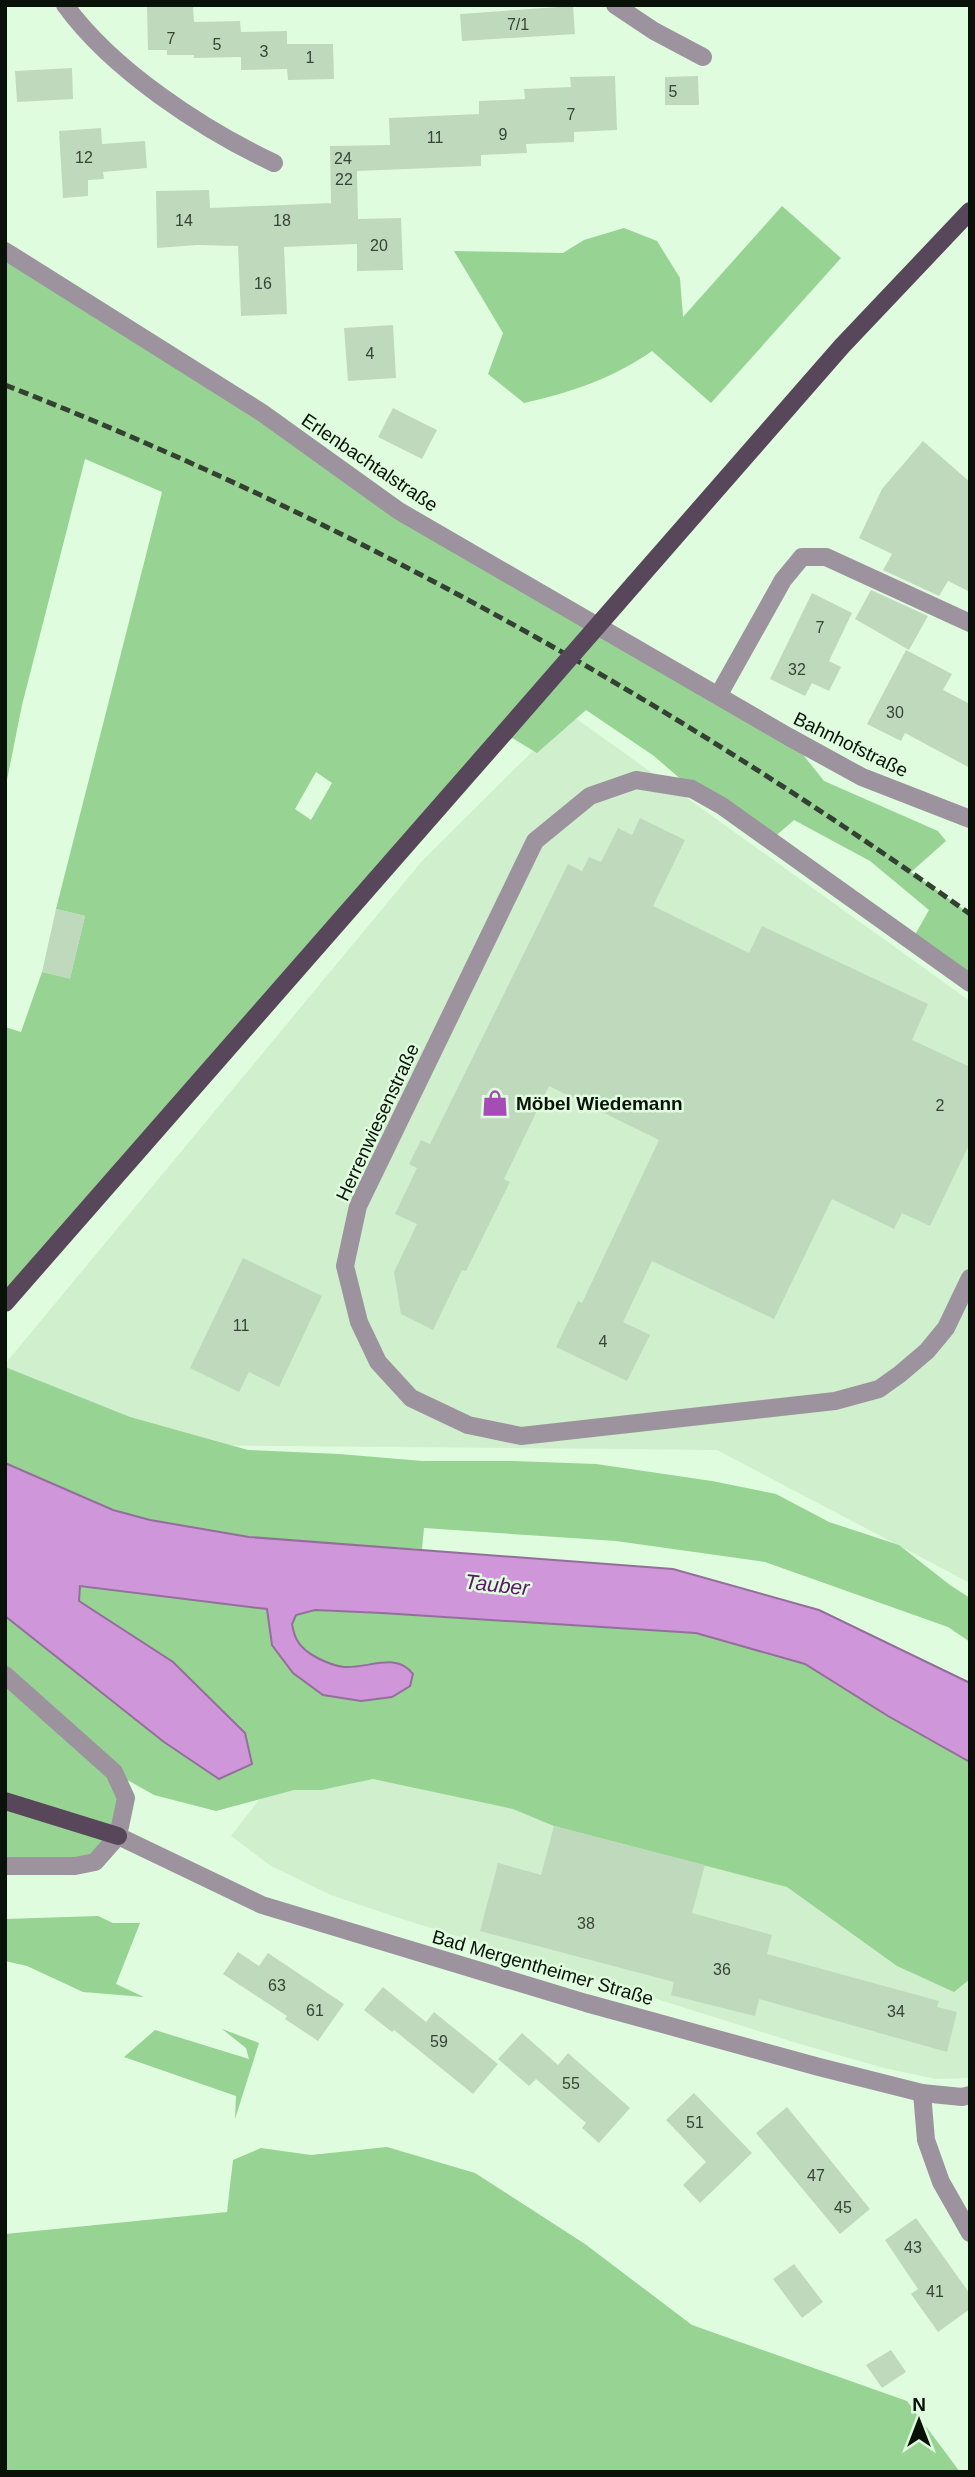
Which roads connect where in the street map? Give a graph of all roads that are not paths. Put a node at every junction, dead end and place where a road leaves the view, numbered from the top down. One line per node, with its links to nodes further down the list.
1 (65, 5): 4 (street)
2 (615, 5): 3 (street)
3 (703, 57)
4 (274, 163)
5 (970, 211): 12 (main road, bridge)
6 (5, 251): 8 (street, Erlenbachtalstraße)
7 (970, 623): 8 (street)
8 (718, 696): 9 (street, Bahnhofstraße)
9 (970, 819)
10 (970, 983): 11 (street, Herrenwiesenstraße)
11 (970, 1278)
12 (5, 1303)
13 (5, 1675): 15 (street)
14 (5, 1801): 15 (main road)
15 (118, 1836): 16 (street); 17 (street, Bad Mergentheimer Straße)
16 (5, 1866)
17 (922, 2093): 18 (street, Bad Mergentheimer Straße); 19 (street)
18 (970, 2095)
19 (970, 2233)

